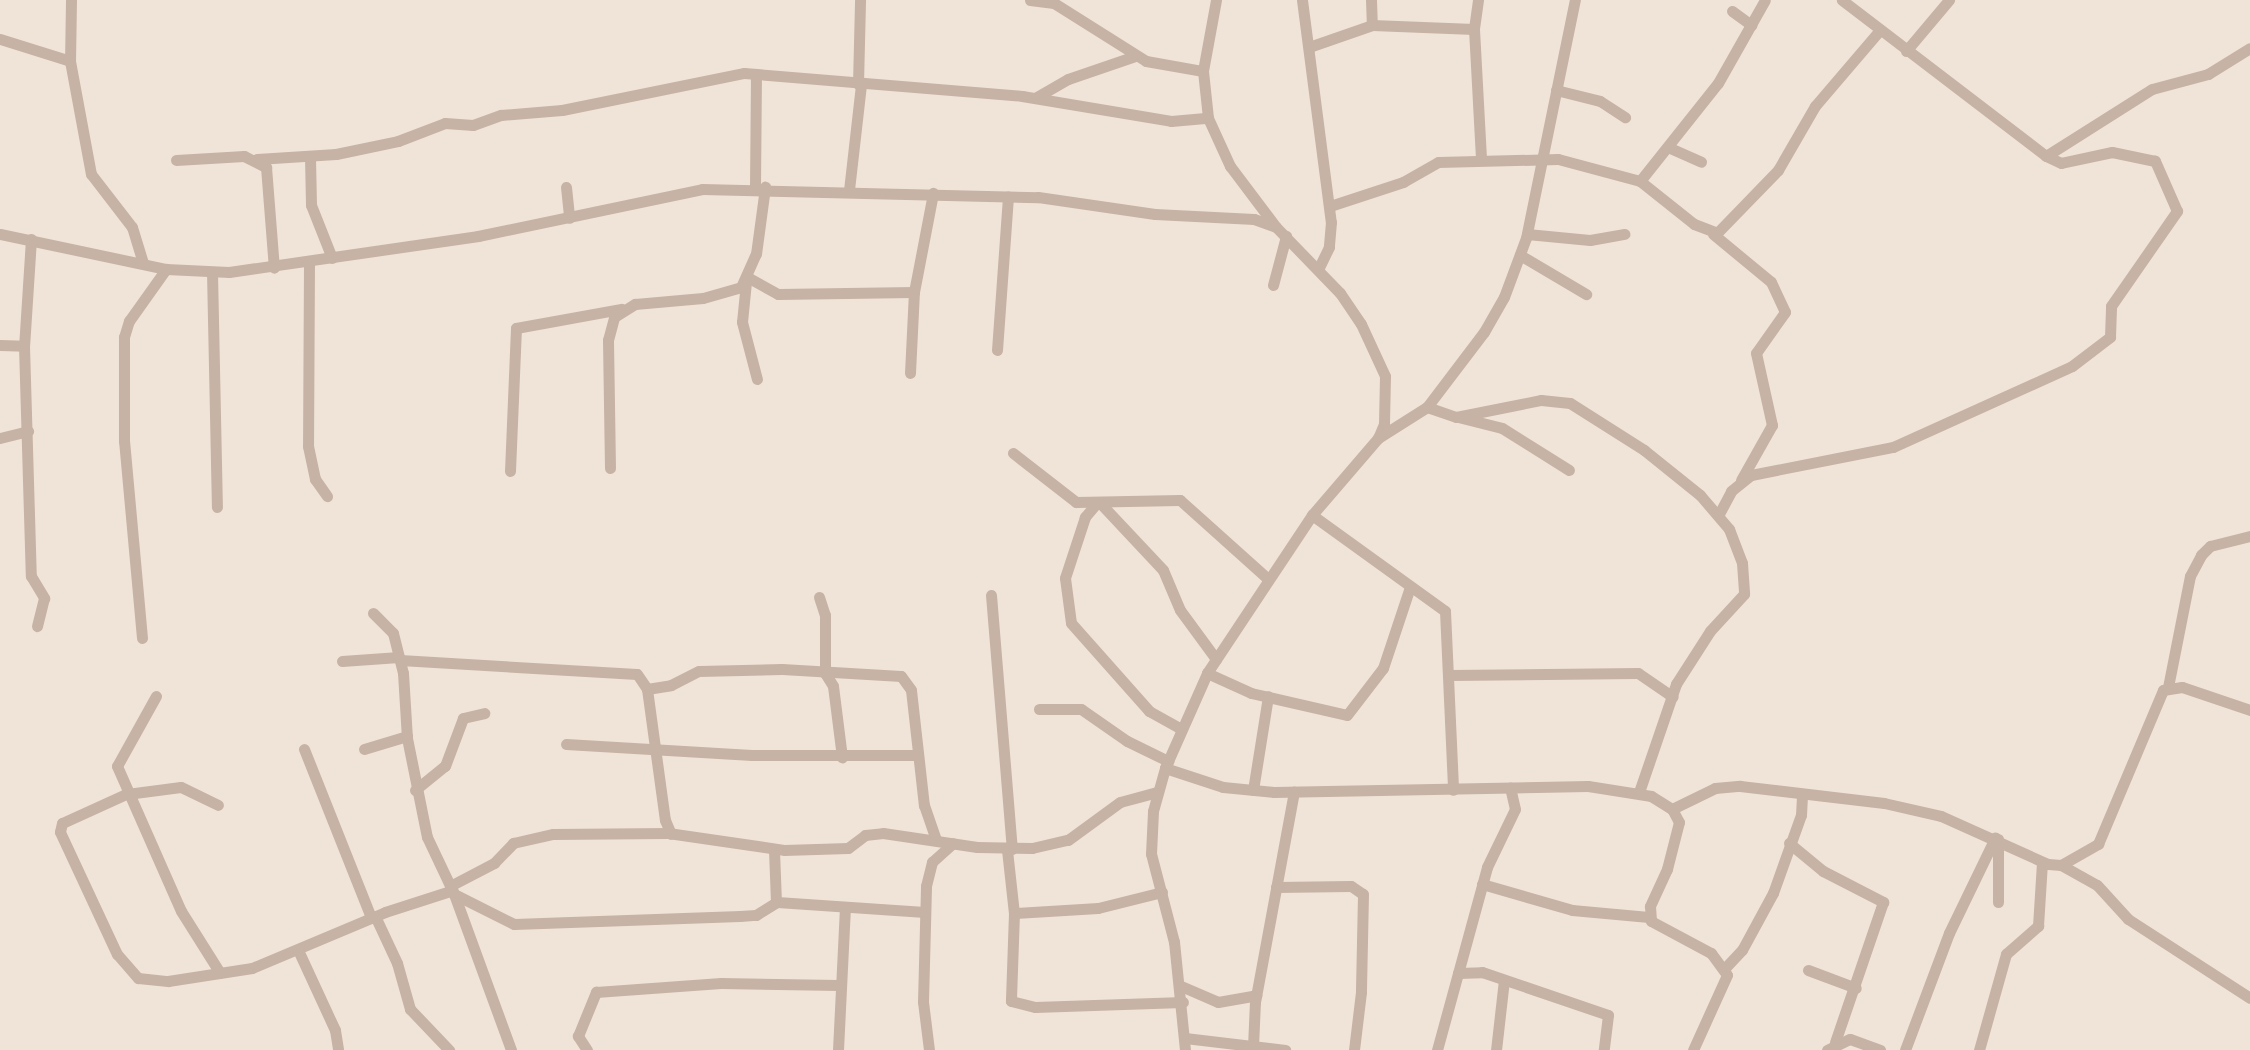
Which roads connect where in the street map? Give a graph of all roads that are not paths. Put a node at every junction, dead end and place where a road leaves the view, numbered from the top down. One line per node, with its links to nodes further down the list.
1 (71, 0): 23 (street)
2 (860, 0): 26 (street)
3 (1030, 0): 12 (street)
4 (1216, 0): 24 (street)
5 (1302, 0): 19 (street)
6 (1371, 0): 14 (street)
7 (1478, 0): 16 (street)
8 (1575, 0): 27 (street)
9 (1765, 0): 15 (street)
10 (1842, 0): 17 (street)
11 (1949, 0): 21 (street)
12 (1055, 3): 22 (street)
13 (1732, 11): 15 (street)
14 (1372, 25): 16 (street); 19 (street)
15 (1751, 25): 31 (street)
16 (1474, 29): 36 (street)
17 (1879, 31): 21 (street); 51 (street)
18 (0, 39): 23 (street)
19 (1309, 47): 45 (street)
20 (2250, 48): 32 (street)
21 (1906, 51): 32 (street)
22 (1135, 56): 24 (street); 28 (street)
23 (70, 61): 56 (street)
24 (1203, 71): 30 (street)
25 (756, 76): 26 (street); 33 (street); 41 (street)
26 (859, 84): 28 (street); 42 (street)
27 (1556, 90): 29 (street); 34 (street)
28 (1035, 98): 30 (street)
29 (1625, 117)
30 (1208, 118): 47 (street)
31 (1670, 148): 38 (street); 39 (street)
32 (2046, 156): 81 (street)
33 (310, 157): 35 (street); 55 (street)
34 (1541, 158): 36 (street); 39 (street); 49 (street)
35 (257, 159): 37 (street); 58 (street)
36 (1481, 159): 45 (street)
37 (176, 160)
38 (1701, 162)
39 (1640, 181): 51 (street)
40 (566, 187): 46 (street)
41 (760, 187): 42 (street); 46 (street); 62 (street)
42 (849, 190): 43 (street)
43 (933, 193): 44 (street); 64 (street)
44 (1008, 196): 47 (street); 69 (street)
45 (1330, 206): 60 (street)
46 (569, 218): 55 (street)
47 (1276, 227): 52 (street)
48 (0, 234): 53 (street)
49 (1527, 234): 50 (street); 54 (street)
50 (1624, 234)
51 (1713, 234): 81 (street)
52 (1286, 236): 60 (street); 63 (street)
53 (31, 239): 56 (street); 68 (street)
54 (1520, 255): 65 (street); 72 (street)
55 (332, 258): 57 (street)
56 (143, 262): 59 (street)
57 (309, 263): 58 (street); 82 (street)
58 (274, 268): 61 (street)
59 (166, 269): 61 (street); 94 (street)
60 (1318, 270): 76 (street)
61 (212, 272): 84 (street)
62 (748, 279): 64 (street); 66 (street); 71 (street)
63 (1273, 285)
64 (914, 292): 70 (street)
65 (1586, 294)
66 (621, 309): 78 (street); 80 (street)
67 (0, 345): 68 (street)
68 (24, 346): 74 (street)
69 (997, 350)
70 (910, 373)
71 (757, 379)
72 (1427, 407): 73 (street); 76 (street)
73 (1457, 417): 79 (street); 85 (street)
74 (28, 431): 75 (street); 93 (street)
75 (0, 438)
76 (1378, 438): 86 (street)
77 (1013, 453): 83 (street)
78 (610, 468)
79 (1569, 470)
80 (510, 471)
81 (1741, 480): 85 (street)
82 (327, 496)
83 (1098, 505): 88 (street); 96 (street); 109 (street)
84 (217, 507)
85 (1719, 514): 105 (street)
86 (1312, 515): 88 (street); 89 (street)
87 (2250, 536): 101 (street)
88 (1267, 578): 96 (street)
89 (1409, 590): 100 (street); 104 (street)
90 (991, 595): 135 (street)
91 (819, 597): 98 (street)
92 (373, 613): 95 (street)
93 (37, 626)
94 (142, 638)
95 (399, 659): 97 (street); 102 (street); 110 (street)
96 (1216, 659): 99 (street)
97 (342, 661)
98 (825, 673): 102 (street); 115 (street); 116 (street)
99 (1207, 673): 104 (street); 109 (street)
100 (1450, 675): 105 (street); 121 (street)
101 (2168, 687): 107 (street); 137 (street)
102 (647, 689): 114 (street)
103 (156, 696): 125 (street)
104 (1268, 696): 120 (street)
105 (1673, 697): 124 (street)
106 (1039, 709): 117 (street)
107 (2250, 710)
108 (484, 713): 119 (street)
109 (1181, 729): 117 (street)
110 (407, 736): 113 (street); 119 (street)
111 (566, 744): 114 (street)
112 (304, 749): 147 (street)
113 (364, 749)
114 (654, 750): 116 (street); 129 (street)
115 (918, 755): 116 (street); 131 (street)
116 (842, 757)
117 (1167, 765): 120 (street); 122 (street)
118 (1510, 788): 121 (street); 124 (street); 138 (street)
119 (415, 790): 140 (street)
120 (1253, 790): 123 (street)
121 (1453, 790): 123 (street)
122 (1157, 792): 135 (street); 141 (street)
123 (1294, 792): 139 (street)
124 (1639, 792): 128 (street)
125 (127, 794): 127 (street); 152 (street); 152 (street)
126 (1802, 795): 128 (street); 130 (street); 133 (street)
127 (218, 805)
128 (1672, 809): 148 (street)
129 (671, 834): 134 (street); 140 (street)
130 (1996, 838): 136 (street); 143 (street); 177 (street)
131 (936, 839): 132 (street); 134 (street)
132 (953, 843): 135 (street); 145 (street)
133 (1789, 843): 150 (street); 157 (street)
134 (774, 850): 142 (street)
135 (1010, 850): 146 (street)
136 (2042, 862): 137 (street); 178 (street)
137 (2061, 865): 159 (street)
138 (1482, 884): 148 (street); 153 (street)
139 (1276, 887): 158 (street); 171 (street)
140 (452, 890): 142 (street); 147 (street); 166 (street)
141 (1162, 892): 146 (street); 156 (street)
142 (776, 902): 144 (street)
143 (1998, 902)
144 (845, 907): 145 (street); 155 (street)
145 (925, 912): 169 (street)
146 (1014, 913): 160 (street)
147 (373, 916): 149 (street); 165 (street)
148 (1649, 917): 150 (street)
149 (298, 950): 152 (street); 164 (street)
150 (1725, 968): 175 (street)
151 (1808, 970): 157 (street)
152 (220, 973)
153 (1458, 973): 154 (street); 172 (street)
154 (1504, 980): 173 (street); 174 (street)
155 (838, 985): 167 (street); 168 (street)
156 (1181, 986): 158 (street); 160 (street)
157 (1856, 988): 162 (street)
158 (1256, 995): 163 (street)
159 (2250, 998)
160 (1183, 1002): 161 (street)
161 (1185, 1044): 163 (street)
162 (1831, 1046): 176 (street)
163 (1253, 1047): 170 (street)
164 (338, 1050)
165 (449, 1050)
166 (511, 1050)
167 (587, 1050)
168 (838, 1050)
169 (929, 1050)
170 (1285, 1050)
171 (1354, 1050)
172 (1437, 1050)
173 (1496, 1050)
174 (1604, 1050)
175 (1693, 1050)
176 (1880, 1050)
177 (1905, 1050)
178 (1979, 1050)

